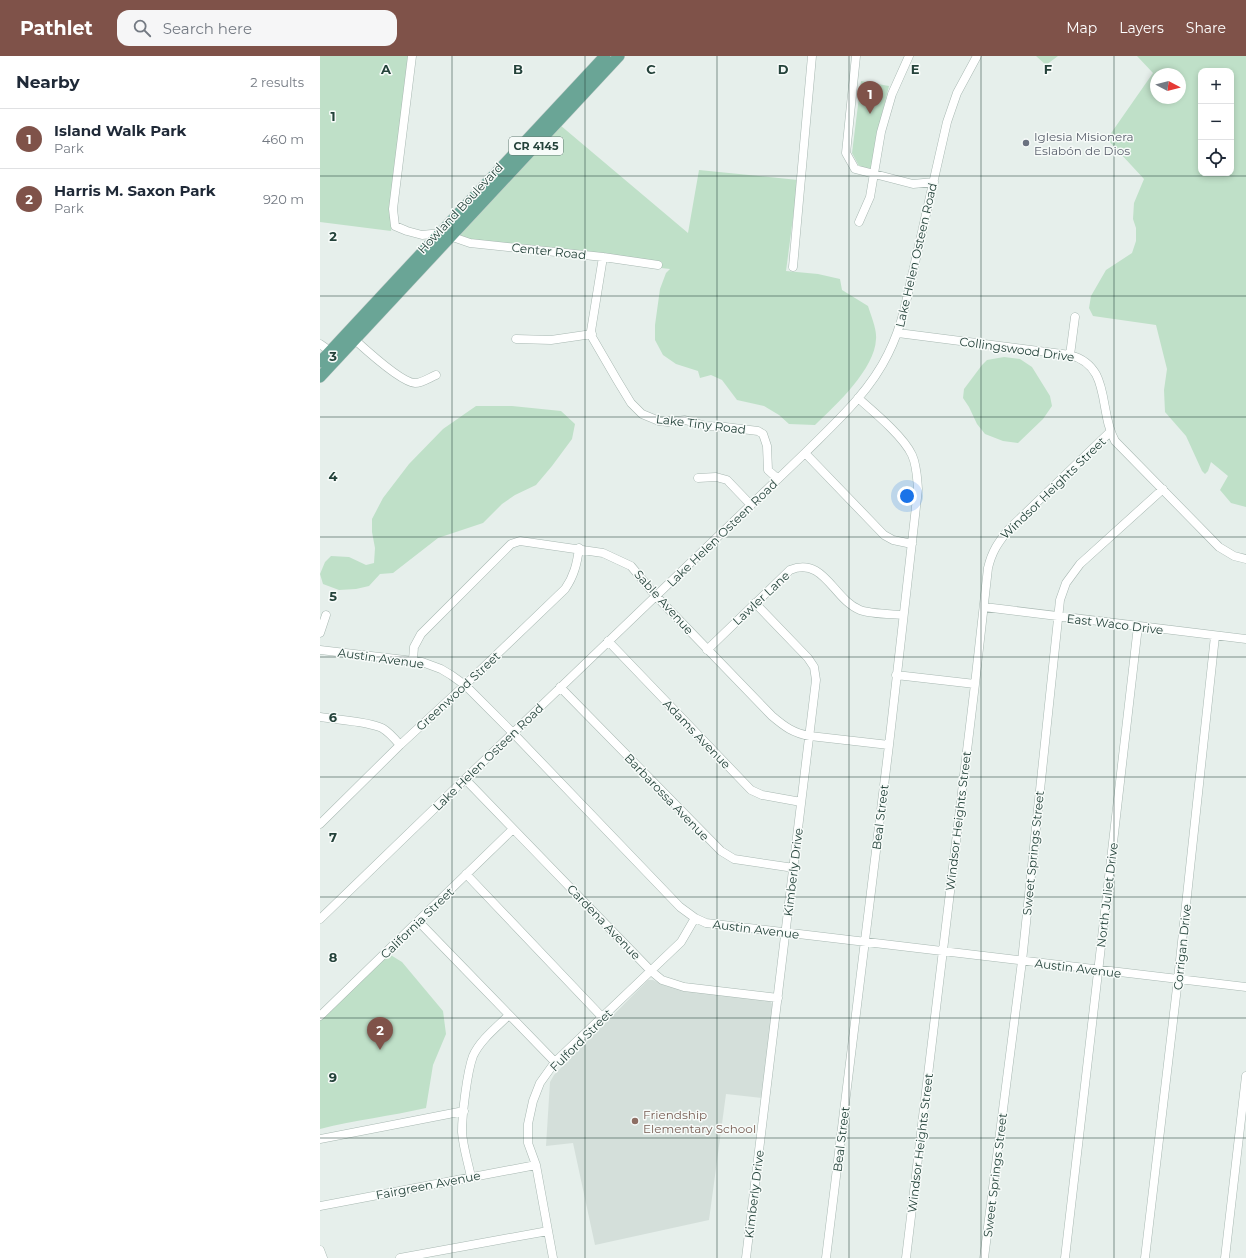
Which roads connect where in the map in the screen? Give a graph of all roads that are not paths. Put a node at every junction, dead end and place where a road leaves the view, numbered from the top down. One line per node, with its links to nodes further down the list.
1 (412, 56): 11 (street)
2 (605, 56): 11 (main road, Howland Boulevard / CR 4145)
3 (619, 56): 12 (main road, Howland Boulevard / CR 4145)
4 (812, 56): 15 (street)
5 (856, 56): 8 (street)
6 (909, 56): 8 (street)
7 (977, 56): 9 (street, Lake Helen Osteen Road)
8 (875, 175): 9 (street); 10 (street)
9 (934, 182): 17 (street, Lake Helen Osteen Road)
10 (859, 222)
11 (440, 233): 12 (street, Center Road); 22 (main road, Howland Boulevard / CR 4145)
12 (452, 237): 13 (street, Center Road); 20 (main road, Howland Boulevard / CR 4145)
13 (603, 257): 14 (street, Center Road); 18 (street)
14 (658, 265)
15 (793, 267)
16 (1075, 317): 23 (street)
17 (898, 333): 23 (street, Collingswood Drive); 27 (street, Lake Helen Osteen Road)
18 (592, 334): 19 (street); 31 (street, Lake Tiny Road)
19 (516, 339)
20 (355, 340): 25 (street); 26 (main road, Howland Boulevard / CR 4145)
21 (320, 344): 22 (street)
22 (330, 351): 24 (main road, Howland Boulevard / CR 4145)
23 (1070, 355): 28 (street, Collingswood Drive)
24 (320, 362)
25 (436, 375)
26 (320, 377)
27 (858, 398): 29 (street, Lake Helen Osteen Road); 34 (street, Beal Street)
28 (1110, 432): 32 (street, Collingswood Drive); 39 (street, Windsor Heights Street)
29 (805, 453): 31 (street, Lake Helen Osteen Road); 34 (street)
30 (698, 478): 33 (street)
31 (778, 479): 33 (street, Lake Helen Osteen Road)
32 (1163, 489): 36 (street, Collingswood Drive); 42 (street, Sweet Springs Street)
33 (751, 505): 37 (street, Lake Helen Osteen Road)
34 (912, 544): 41 (street, Beal Street)
35 (579, 548): 37 (street, Sable Avenue); 50 (street, Sable Avenue); 53 (street, Greenwood Street)
36 (1246, 559)
37 (656, 596): 47 (street, Lake Helen Osteen Road); 49 (street, Sable Avenue)
38 (756, 603): 41 (street, Lawler Lane); 49 (street, Lawler Lane); 57 (street, Kimberly Drive)
39 (984, 607): 42 (street, East Waco Drive); 52 (street, Windsor Heights Street)
40 (326, 615): 44 (street)
41 (903, 615): 51 (street, Beal Street)
42 (1058, 617): 43 (street, East Waco Drive); 72 (street, Sweet Springs Street)
43 (1138, 626): 45 (street, East Waco Drive); 73 (street, North Juliet Drive)
44 (320, 633)
45 (1216, 636): 46 (street, East Waco Drive); 75 (street, Corrigan Drive)
46 (1246, 639)
47 (608, 642): 54 (street, Lake Helen Osteen Road); 61 (street, Adams Avenue)
48 (320, 650): 50 (street, Austin Avenue)
49 (707, 650): 57 (street, Sable Avenue)
50 (413, 660): 53 (street, Austin Avenue)
51 (896, 675): 52 (street); 59 (street, Beal Street)
52 (975, 684): 71 (street, Windsor Heights Street)
53 (465, 685): 56 (street, Austin Avenue); 58 (street, Greenwood Street)
54 (560, 687): 56 (street, Lake Helen Osteen Road); 64 (street, Barbarossa Avenue)
55 (320, 717): 58 (street)
56 (513, 733): 60 (street, Lake Helen Osteen Road); 66 (street, Austin Avenue)
57 (810, 736): 59 (street, Sable Avenue); 61 (street, Kimberly Drive)
58 (400, 745): 62 (street, Greenwood Street)
59 (888, 745): 70 (street, Beal Street)
60 (464, 779): 63 (street, Cardena Avenue); 67 (street, Lake Helen Osteen Road)
61 (801, 802): 64 (street, Kimberly Drive)
62 (320, 824)
63 (514, 829): 65 (street, California Street); 74 (street, Cardena Avenue)
64 (794, 868): 69 (street, Kimberly Drive)
65 (466, 874): 68 (street, California Street); 80 (street)
66 (695, 918): 69 (street, Austin Avenue); 74 (street, Fulford Street)
67 (320, 919)
68 (418, 921): 78 (street); 79 (street, California Street)
69 (786, 932): 70 (street, Austin Avenue); 77 (street, Kimberly Drive)
70 (865, 941): 71 (street, Austin Avenue); 94 (street, Beal Street)
71 (942, 952): 72 (street, Austin Avenue); 95 (street, Windsor Heights Street)
72 (1022, 961): 73 (street, Austin Avenue); 96 (street, Sweet Springs Street)
73 (1099, 970): 75 (street, Austin Avenue); 97 (street, North Juliet Drive)
74 (651, 971): 77 (street, Cardena Avenue); 80 (street, Fulford Street)
75 (1178, 979): 76 (street, Austin Avenue); 98 (street, Corrigan Drive)
76 (1246, 987)
77 (778, 998): 93 (street, Kimberly Drive)
78 (509, 1015): 81 (street); 83 (street)
79 (320, 1016)
80 (603, 1018): 81 (street, Fulford Street)
81 (555, 1062): 85 (street, Fulford Street)
82 (1246, 1076): 99 (street)
83 (464, 1112): 84 (street); 86 (street)
84 (320, 1139)
85 (536, 1165): 86 (street, Fairgreen Avenue); 88 (street, Fulford Street)
86 (471, 1177): 87 (street, Fairgreen Avenue)
87 (320, 1206)
88 (548, 1231): 91 (street); 92 (street, Fulford Street)
89 (320, 1250): 90 (street)
90 (323, 1258)
91 (400, 1258)
92 (553, 1258)
93 (746, 1258)
94 (826, 1258)
95 (906, 1258)
96 (984, 1258)
97 (1065, 1258)
98 (1145, 1258)
99 (1225, 1258)

